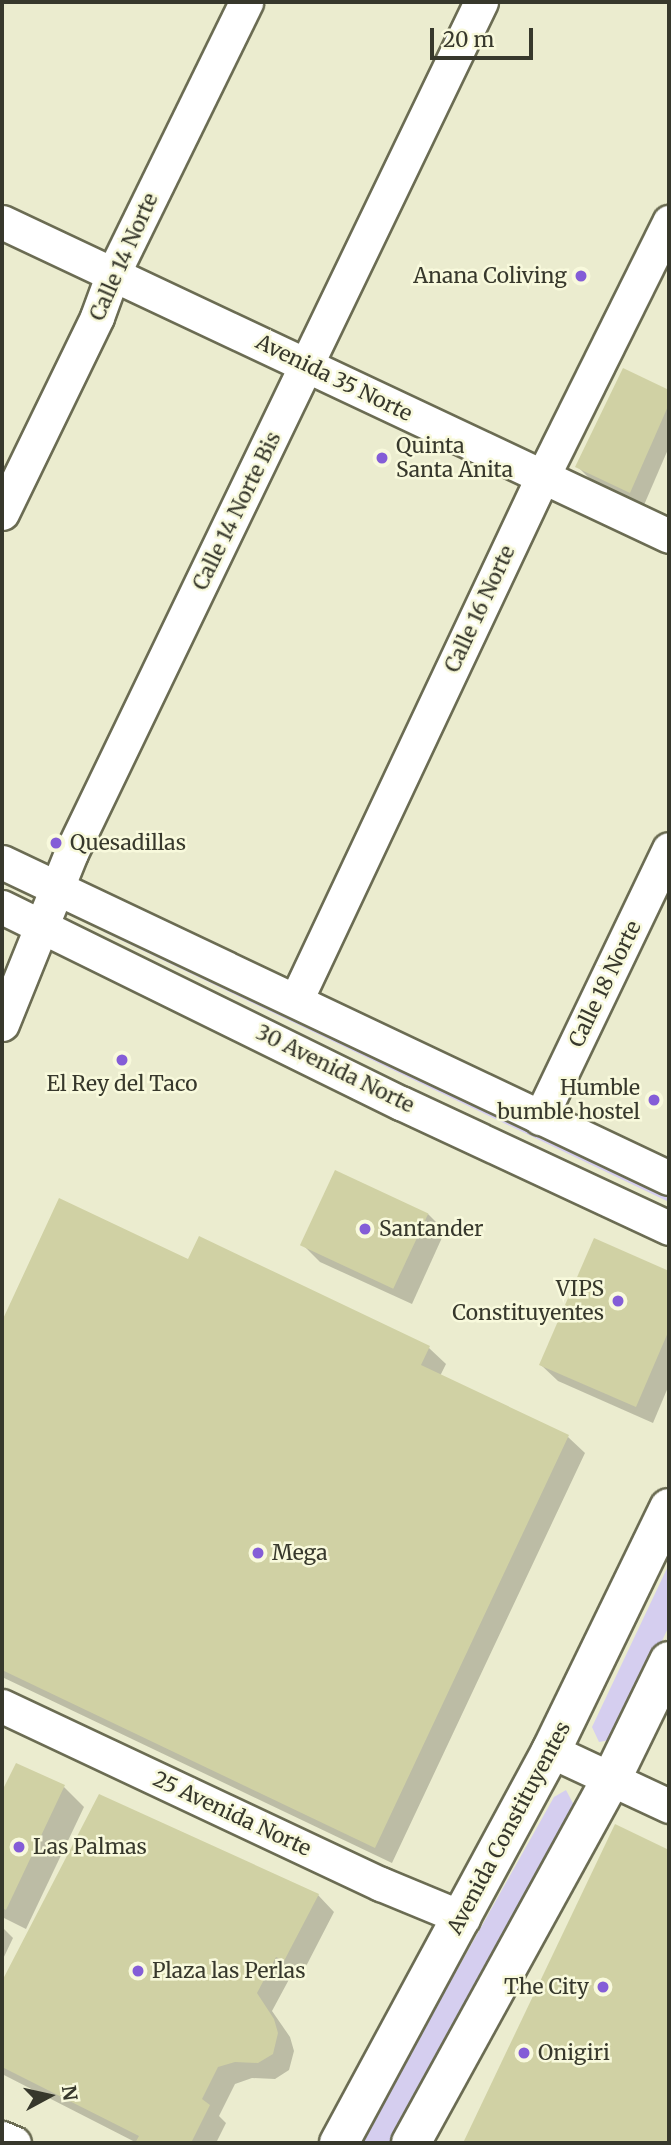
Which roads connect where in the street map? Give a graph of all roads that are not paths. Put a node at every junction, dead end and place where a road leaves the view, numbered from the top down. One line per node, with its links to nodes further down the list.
1 (246, 2): 5 (street, Calle 14 Norte)
2 (481, 2): 6 (street, Calle 14 Norte Bis)
3 (2, 222): 5 (street, Avenida 35 Norte)
4 (669, 222): 7 (street, Calle 16 Norte)
5 (111, 276): 6 (street, Avenida 35 Norte); 8 (street, Calle 14 Norte)
6 (308, 366): 7 (street, Avenida 35 Norte); 12 (street, Calle 14 Norte Bis)
7 (542, 478): 9 (street, Avenida 35 Norte); 15 (street, Calle 16 Norte)
8 (2, 513)
9 (669, 536)
10 (669, 849): 17 (street, Calle 18 Norte)
11 (2, 862): 12 (street)
12 (55, 888): 14 (street, Calle 14 Norte Bis); 15 (street)
13 (2, 908): 14 (street, 30 Avenida Norte)
14 (42, 926): 16 (street, Calle 14 Norte Bis); 19 (street, 30 Avenida Norte)
15 (296, 1000): 17 (street)
16 (2, 1024)
17 (540, 1118): 18 (street)
18 (669, 1178)
19 (669, 1228)
20 (669, 1508): 23 (main road, Avenida Constituyentes)
21 (669, 1661): 24 (main road)
22 (2, 1706): 26 (street, 25 Avenida Norte)
23 (551, 1751): 24 (street); 26 (main road, Avenida Constituyentes)
24 (612, 1778): 25 (street); 30 (main road)
25 (669, 1806)
26 (463, 1918): 29 (main road, Avenida Constituyentes)
27 (2, 2138): 28 (street)
28 (14, 2143)
29 (339, 2143)
30 (411, 2143)

